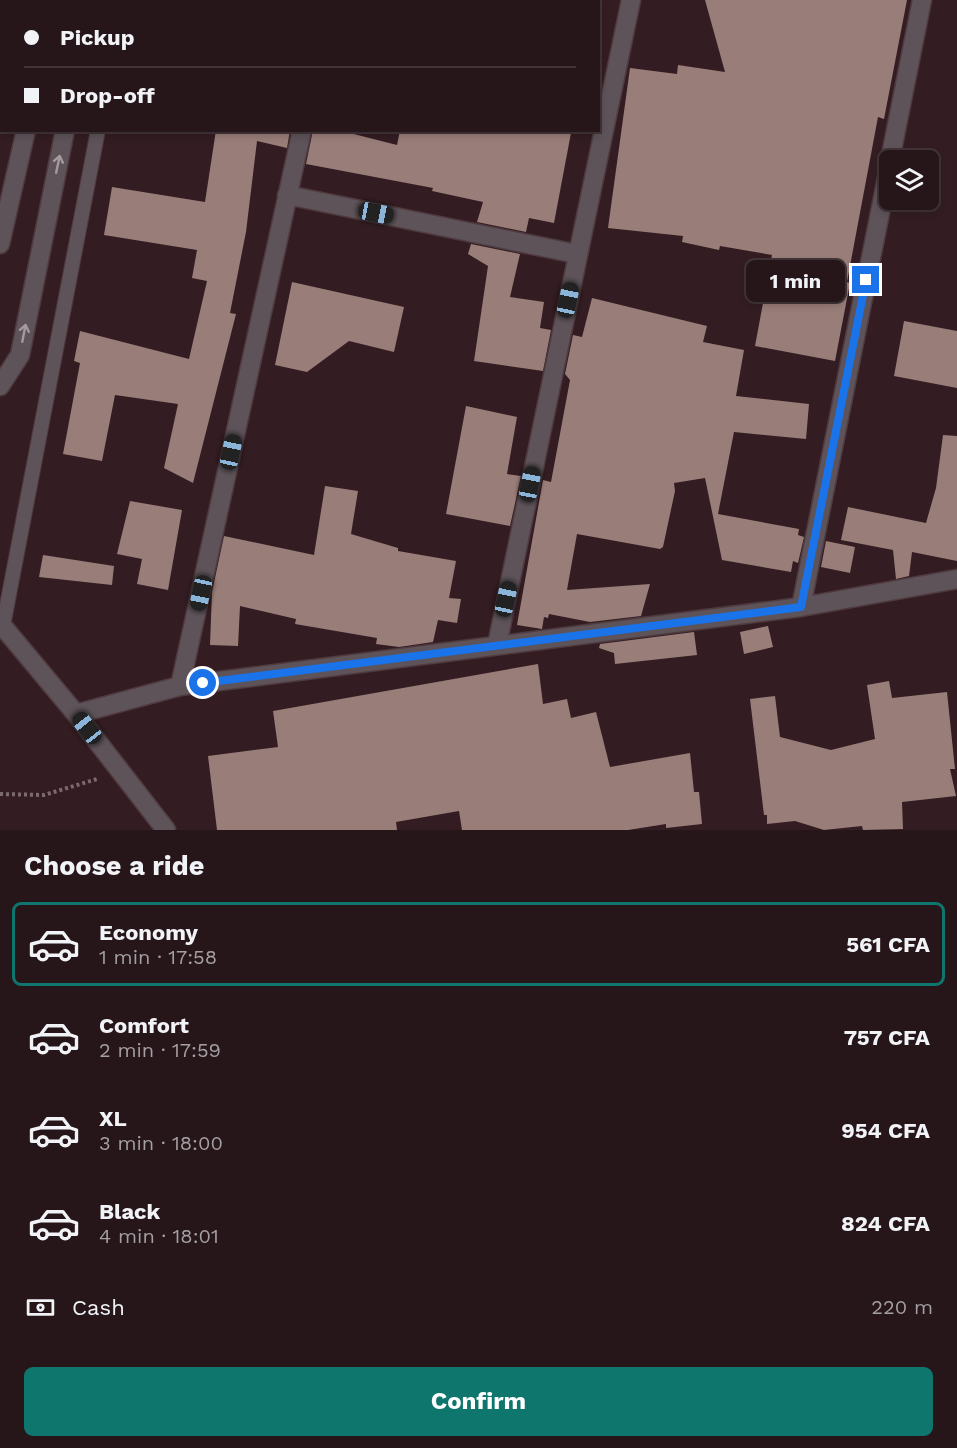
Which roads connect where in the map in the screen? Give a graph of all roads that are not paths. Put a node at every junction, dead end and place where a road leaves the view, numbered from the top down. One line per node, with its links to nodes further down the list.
1 (631, 0): 12 (street)
2 (922, 0): 7 (street)
3 (25, 132): 8 (street)
4 (65, 132): 13 (street, one-way to 4)
5 (98, 132): 16 (lane)
6 (302, 132): 9 (street)
7 (892, 150)
8 (7, 186): 11 (street)
9 (287, 195): 12 (street); 18 (street)
10 (880, 210): 15 (street)
11 (0, 244)
12 (577, 254): 17 (street)
13 (0, 386)
14 (957, 579): 15 (street)
15 (801, 607): 17 (street)
16 (1, 625): 19 (street)
17 (497, 645): 18 (street)
18 (180, 686): 19 (street)
19 (76, 714): 20 (street)
20 (166, 830)

